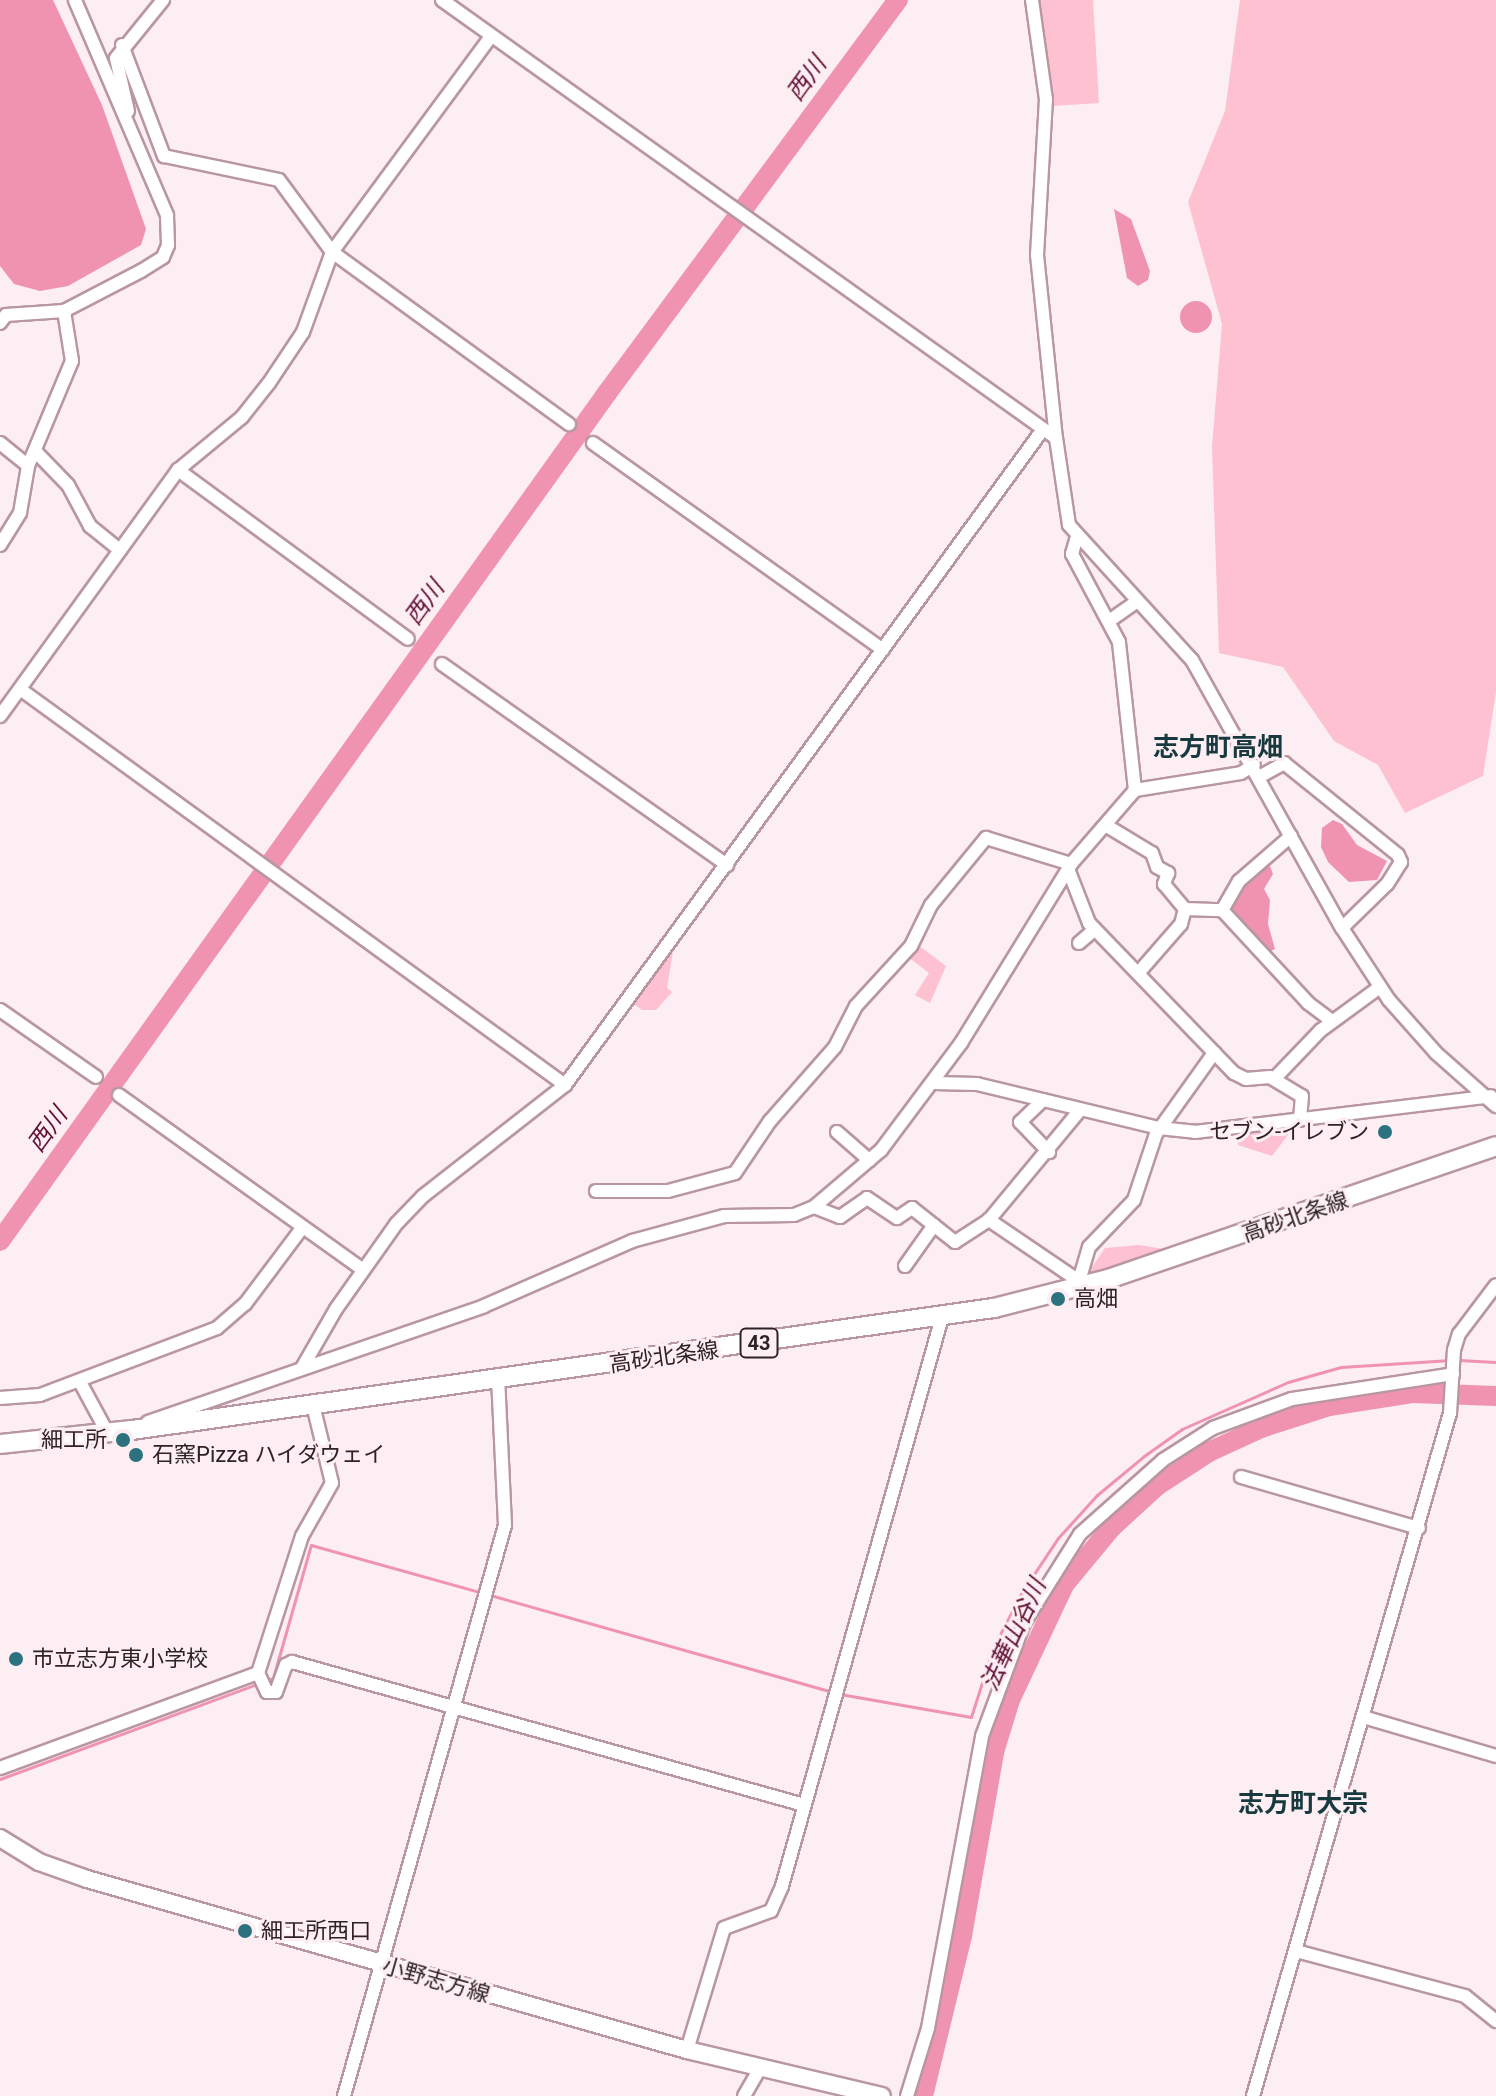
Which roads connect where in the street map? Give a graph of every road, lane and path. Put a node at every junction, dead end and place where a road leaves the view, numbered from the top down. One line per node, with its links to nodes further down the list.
1 (75, 0): 7 (street)
2 (163, 0): 6 (street)
3 (442, 0): 5 (street)
4 (1032, 0): 13 (street)
5 (491, 36): 8 (street); 12 (street)
6 (122, 45): 7 (street); 8 (street)
7 (128, 118): 9 (street)
8 (332, 252): 11 (street); 18 (street)
9 (64, 311): 10 (street); 16 (street)
10 (0, 323)
11 (569, 424)
12 (1041, 432): 13 (street); 25 (street)
13 (1056, 438): 19 (street)
14 (0, 443): 17 (street)
15 (593, 443): 25 (street)
16 (35, 451): 17 (street); 21 (street)
17 (28, 466): 20 (street)
18 (178, 470): 21 (street); 24 (street)
19 (1077, 537): 22 (street); 23 (street)
20 (0, 545)
21 (118, 549): 27 (street)
22 (1138, 601): 23 (street); 29 (street)
23 (1109, 621): 30 (street)
24 (408, 639)
25 (883, 650): 33 (street)
26 (442, 664): 33 (street)
27 (20, 689): 28 (street); 48 (street)
28 (0, 716)
29 (1257, 771): 30 (street); 32 (street); 37 (street)
30 (1135, 790): 31 (street)
31 (1107, 826): 34 (street); 35 (street)
32 (1291, 836): 36 (street); 37 (street)
33 (727, 865): 48 (street)
34 (1069, 866): 38 (street); 47 (street); 59 (street)
35 (1185, 909): 36 (street); 40 (street)
36 (1222, 910): 43 (street)
37 (1342, 928): 41 (street)
38 (1095, 929): 39 (street); 40 (street)
39 (1079, 943)
40 (1140, 971): 44 (street)
41 (1380, 987): 43 (street); 51 (street)
42 (0, 1010): 45 (street)
43 (1332, 1021): 46 (street)
44 (1214, 1053): 46 (street); 54 (street)
45 (96, 1077)
46 (1274, 1079): 53 (street)
47 (934, 1083): 50 (street); 58 (street)
48 (565, 1085): 65 (street)
49 (119, 1095): 63 (street)
50 (1043, 1100): 52 (street); 57 (street)
51 (1493, 1100): 53 (street)
52 (1080, 1110): 54 (street); 57 (street)
53 (1300, 1120): 54 (street)
54 (1159, 1128): 67 (street)
55 (837, 1132): 58 (street)
56 (1496, 1146): 67 (main road, 高砂北条線 / 43)
57 (1049, 1152): 61 (street)
58 (869, 1160): 60 (street)
59 (596, 1191)
60 (814, 1207): 62 (street); 69 (street)
61 (989, 1220): 62 (street); 67 (street)
62 (934, 1225): 64 (street)
63 (302, 1228): 65 (street); 72 (street)
64 (905, 1266)
65 (362, 1269): 69 (street)
66 (1496, 1285): 70 (street)
67 (1077, 1288): 68 (main road, 高砂北条線 / 43)
68 (942, 1317): 71 (main road, 高砂北条線 / 43); 85 (street)
69 (302, 1368): 75 (street)
70 (1454, 1370): 79 (street); 96 (street)
71 (498, 1379): 74 (main road, 高砂北条線 / 43); 81 (street)
72 (80, 1382): 73 (street); 76 (street)
73 (0, 1398)
74 (313, 1405): 75 (main road, 高砂北条線 / 43); 80 (street)
75 (132, 1430): 76 (main road, 高砂北条線 / 43)
76 (107, 1432): 77 (main road, 高砂北条線 / 43)
77 (0, 1444)
78 (1241, 1477): 79 (street)
79 (1419, 1528): 82 (street)
80 (258, 1673): 81 (street); 84 (street)
81 (455, 1707): 85 (street); 88 (street)
82 (1363, 1717): 83 (street); 87 (street)
83 (1496, 1756)
84 (0, 1768)
85 (804, 1805): 90 (street)
86 (0, 1838): 88 (main road, 小野志方線)
87 (1296, 1951): 89 (street); 97 (street)
88 (383, 1965): 90 (main road, 小野志方線); 93 (street)
89 (1496, 2021)
90 (687, 2050): 91 (main road, 小野志方線)
91 (759, 2070): 92 (main road, 小野志方線); 94 (street)
92 (821, 2089): 95 (main road, 小野志方線)
93 (344, 2096)
94 (744, 2096)
95 (882, 2096)
96 (907, 2096)
97 (1253, 2096)

